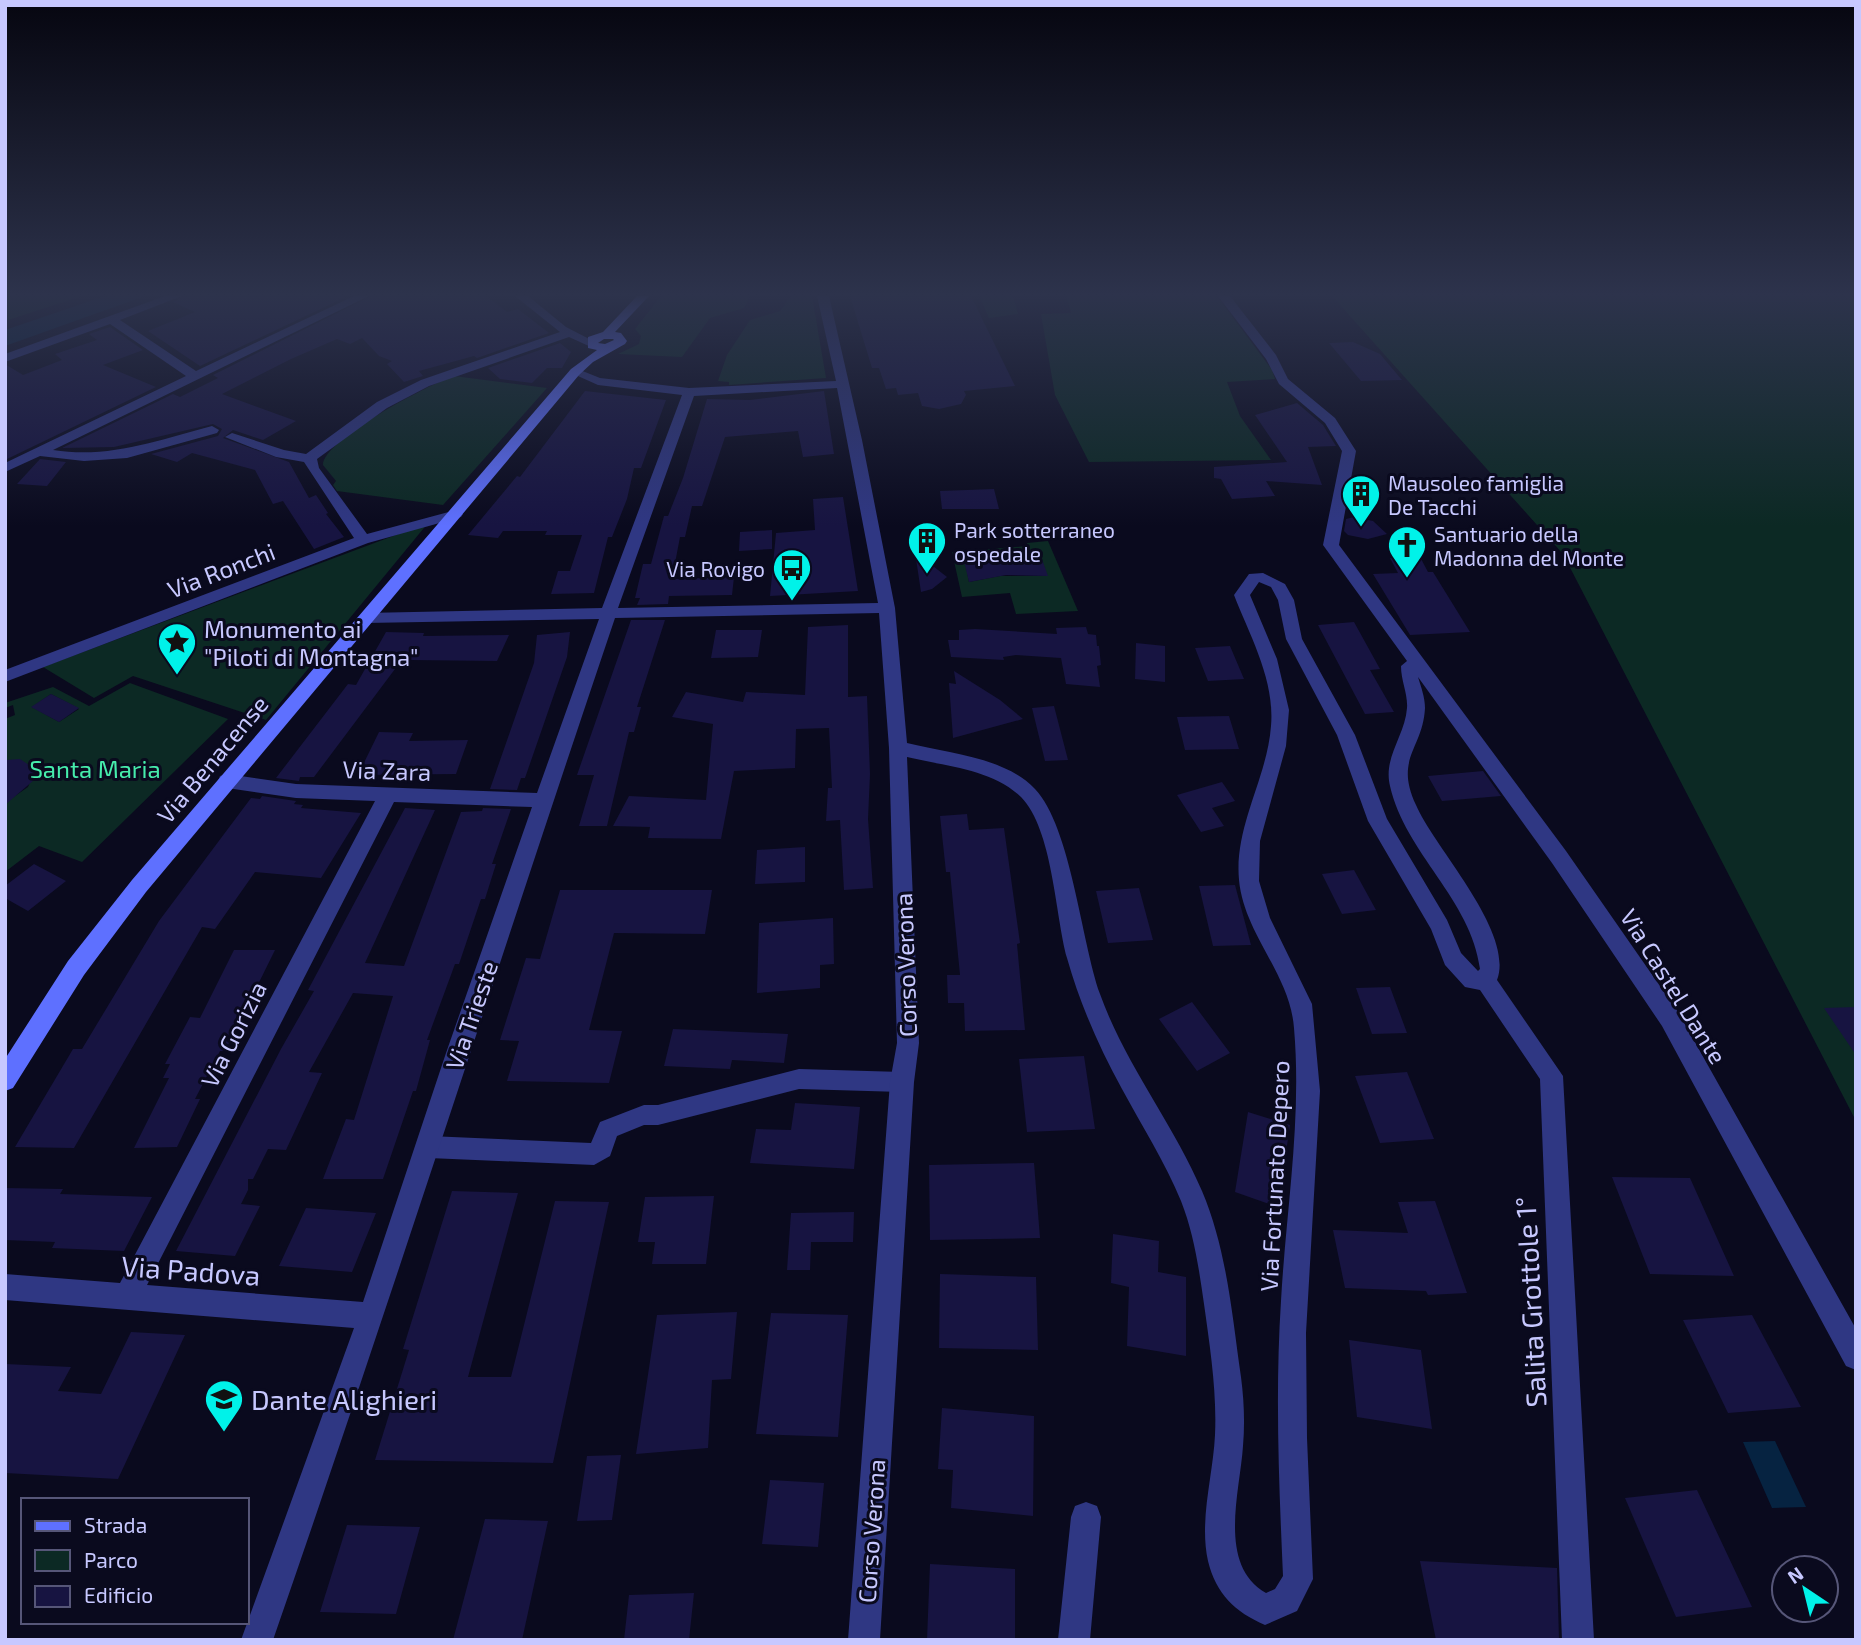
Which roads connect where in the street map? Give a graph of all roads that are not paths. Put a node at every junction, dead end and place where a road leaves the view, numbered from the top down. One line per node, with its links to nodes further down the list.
1 (190, 373): 8 (street)
2 (205, 373): 8 (street)
3 (461, 373): 14 (street)
4 (574, 373): 16 (main road, Via Benacense)
5 (577, 373): 10 (street)
6 (840, 373): 9 (street, Corso Verona)
7 (1279, 373): 21 (street, Via Castel Dante)
8 (196, 377): 13 (street)
9 (842, 384): 10 (street); 18 (street, Corso Verona)
10 (689, 392): 19 (street, Via Trieste)
11 (212, 430): 13 (street)
12 (232, 437): 14 (street)
13 (38, 452): 15 (street)
14 (310, 459): 17 (street)
15 (5, 468)
16 (456, 514): 17 (street, Via Ronchi); 20 (main road, Via Benacense)
17 (363, 540): 22 (street, Via Ronchi)
18 (887, 608): 19 (street); 23 (street, Corso Verona)
19 (609, 615): 20 (street); 26 (street, Via Trieste)
20 (365, 618): 24 (main road, Via Benacense)
21 (1417, 663): 27 (street); 34 (street, Via Castel Dante)
22 (5, 676)
23 (898, 748): 27 (street, Via Fortunato Depero); 29 (street, Corso Verona)
24 (228, 781): 25 (street, Via Zara); 28 (main road, Via Benacense)
25 (387, 796): 26 (street, Via Zara); 32 (street, Via Gorizia)
26 (545, 800): 30 (street, Via Trieste)
27 (1486, 981): 39 (street, Salita Grottole 1°)
28 (5, 1080)
29 (902, 1082): 30 (street); 37 (street, Corso Verona)
30 (429, 1147): 33 (street, Via Trieste)
31 (5, 1287): 32 (street, Via Padova)
32 (127, 1297): 33 (street, Via Padova)
33 (372, 1316): 36 (street, Via Trieste)
34 (1856, 1356)
35 (1086, 1517): 38 (street)
36 (257, 1640)
37 (864, 1640)
38 (1074, 1640)
39 (1578, 1640)

